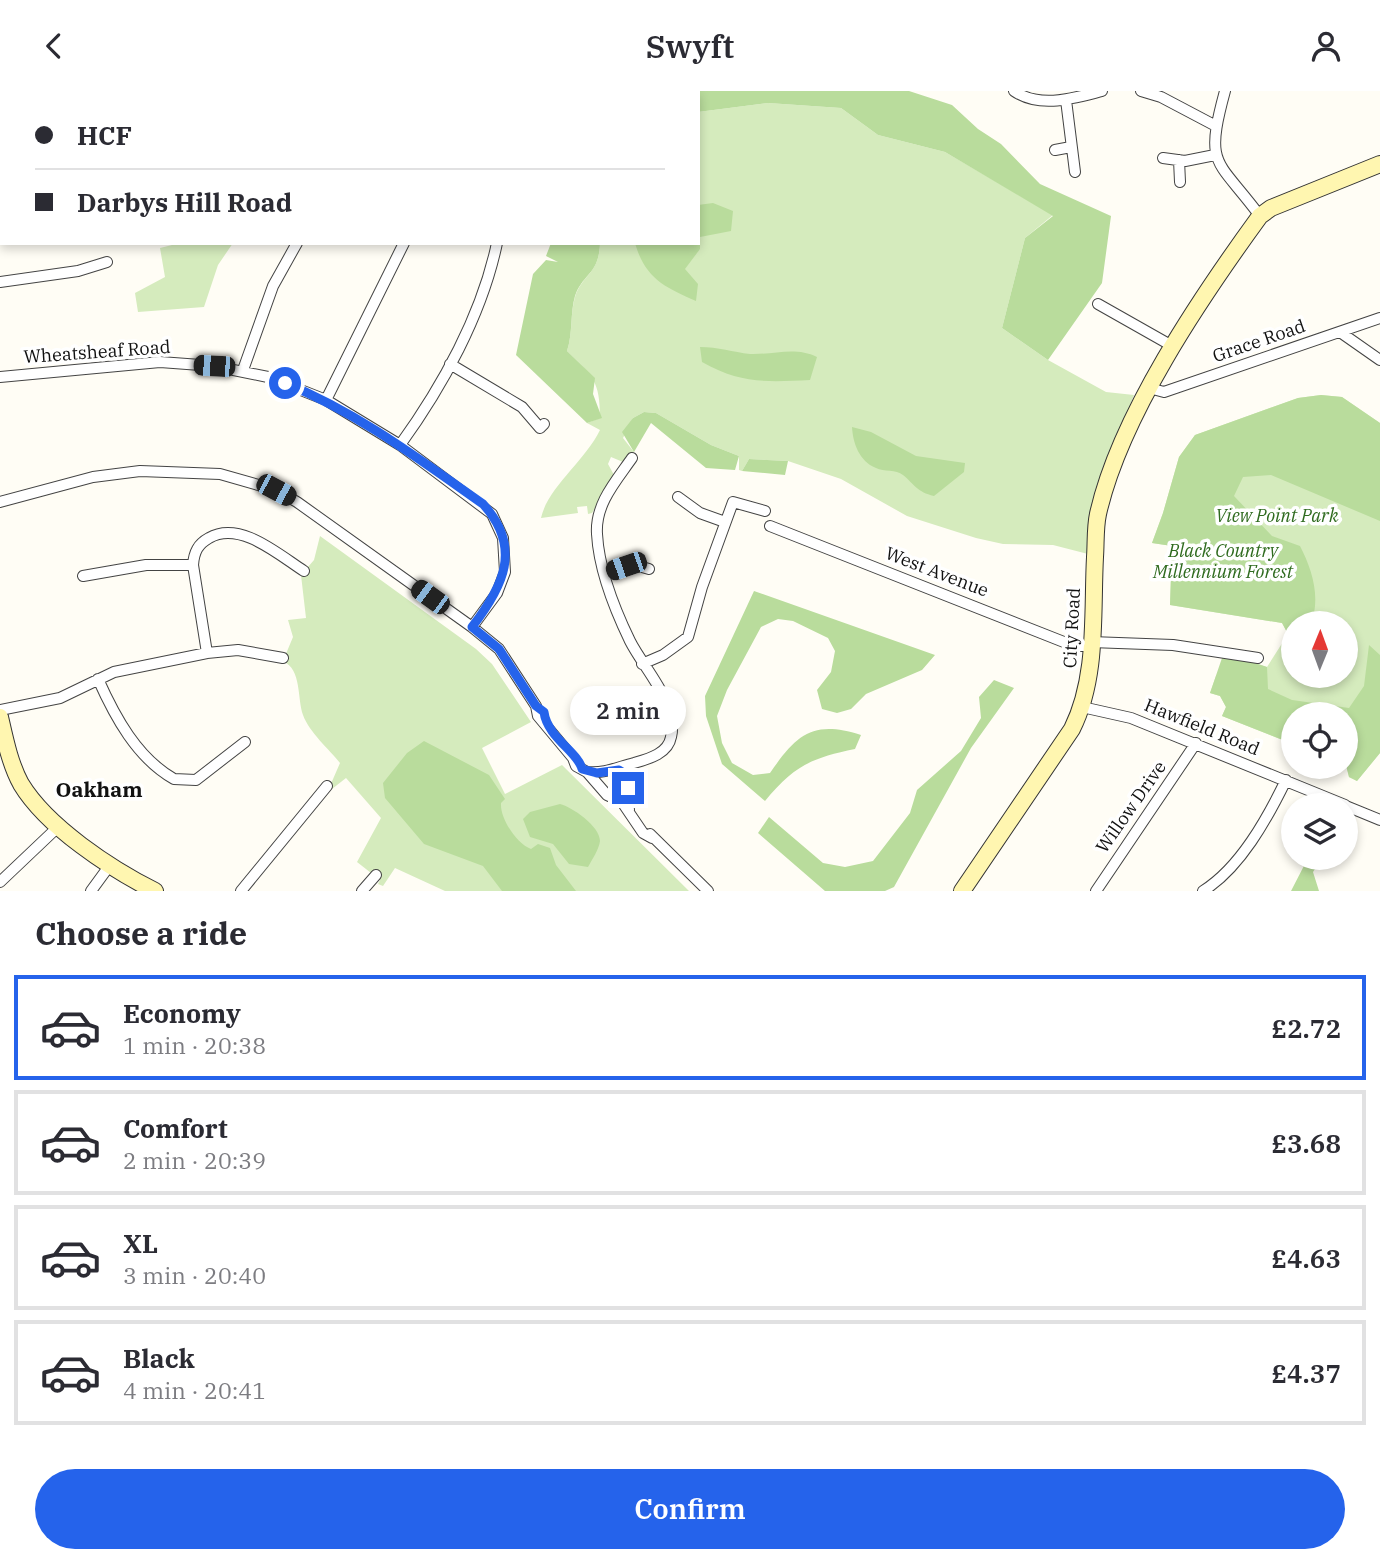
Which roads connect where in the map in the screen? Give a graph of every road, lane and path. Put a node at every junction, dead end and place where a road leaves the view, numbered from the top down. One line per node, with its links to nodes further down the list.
1 (1014, 91): 5 (street)
2 (1102, 91): 5 (street)
3 (1141, 91): 6 (street)
4 (1225, 91): 6 (street)
5 (1066, 100): 7 (street)
6 (1216, 126): 9 (street)
7 (1071, 147): 8 (street); 13 (street)
8 (1055, 150)
9 (1215, 155): 11 (street); 15 (street)
10 (1163, 158): 11 (street)
11 (1179, 160): 14 (street)
12 (1380, 164): 15 (street, City Road)
13 (1076, 172)
14 (1180, 181)
15 (1260, 216): 24 (street, City Road)
16 (296, 245): 27 (street)
17 (403, 245): 30 (street)
18 (496, 245): 26 (street)
19 (107, 262): 20 (street)
20 (0, 282)
21 (1098, 304): 24 (street)
22 (1380, 318): 23 (street, Grace Road)
23 (1340, 332): 25 (street); 29 (street, Grace Road)
24 (1174, 347): 29 (street, City Road)
25 (1380, 361)
26 (450, 364): 31 (street); 32 (street)
27 (243, 370): 28 (street, Wheatsheaf Road); 30 (street, Wheatsheaf Road)
28 (0, 377)
29 (1149, 388): 47 (street, City Road)
30 (326, 400): 32 (street, Wheatsheaf Road)
31 (540, 429)
32 (400, 445): 46 (street, Wheatsheaf Road)
33 (632, 458): 35 (street)
34 (611, 464): 35 (street)
35 (622, 472): 44 (street)
36 (678, 497): 39 (street)
37 (0, 502): 46 (street)
38 (765, 511): 39 (street)
39 (725, 522): 51 (street)
40 (770, 526): 47 (street, West Avenue)
41 (192, 565): 43 (street); 45 (street); 48 (street)
42 (649, 569): 44 (street)
43 (304, 571)
44 (604, 573): 51 (street)
45 (97, 587)
46 (472, 627): 62 (street)
47 (1091, 644): 50 (street, West Avenue); 53 (street, City Road)
48 (207, 653): 49 (street); 52 (street)
49 (283, 658)
50 (1258, 658)
51 (642, 664): 60 (street)
52 (98, 679): 54 (street); 59 (street)
53 (1082, 706): 58 (street, Hawfield Road); 80 (street, City Road)
54 (0, 711)
55 (0, 717): 71 (street)
56 (226, 740): 59 (street)
57 (245, 742): 59 (street)
58 (1196, 743): 63 (street, Hawfield Road); 81 (street, Willow Drive)
59 (236, 750)
60 (644, 761): 61 (street); 64 (street)
61 (611, 770): 62 (street); 64 (street); 67 (street)
62 (585, 771): 67 (street)
63 (1286, 780): 66 (street, Hawfield Road); 82 (street)
64 (628, 784): 67 (street); 68 (street)
65 (327, 786): 77 (street)
66 (1317, 793)
67 (607, 794): 68 (street)
68 (629, 810): 79 (street)
69 (1358, 810): 70 (street, Hawfield Road)
70 (1379, 818)
71 (60, 826): 72 (street); 74 (street)
72 (110, 865): 75 (street); 76 (street)
73 (376, 875): 78 (street)
74 (0, 882)
75 (91, 891)
76 (155, 891)
77 (241, 891)
78 (362, 891)
79 (708, 891)
80 (962, 891)
81 (1096, 891)
82 (1203, 891)

